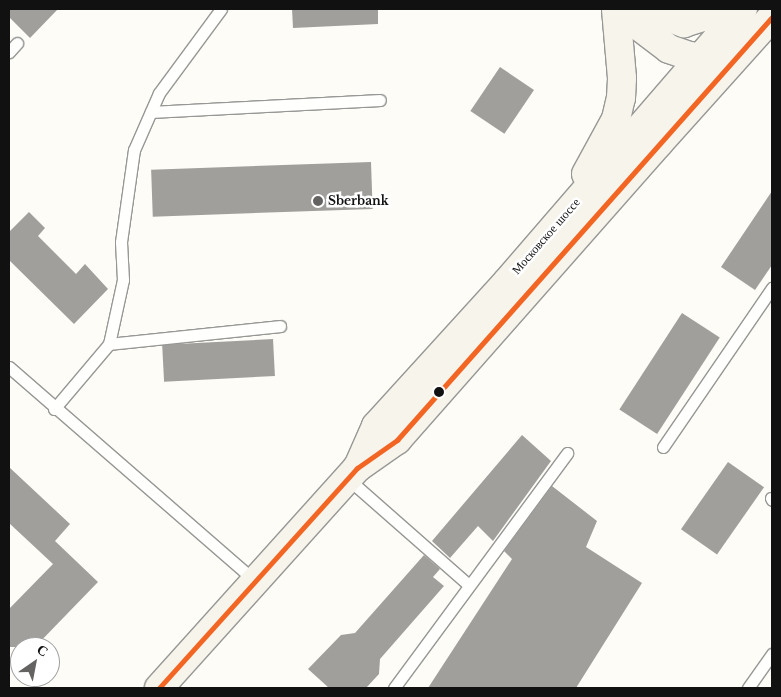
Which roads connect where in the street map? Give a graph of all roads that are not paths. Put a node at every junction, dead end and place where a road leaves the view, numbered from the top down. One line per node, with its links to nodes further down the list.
1 (221, 9): 13 (lane)
2 (616, 9): 14 (main road)
3 (629, 9): 10 (main road)
4 (647, 9): 5 (main road)
5 (715, 9)
6 (744, 9): 10 (main road, Московское шоссе)
7 (772, 17): 11 (main road, Московское шоссе)
8 (17, 43): 9 (lane)
9 (9, 52)
10 (701, 58): 11 (main road); 14 (main road, Московское шоссе)
11 (732, 60): 22 (main road, Московское шоссе)
12 (380, 100): 13 (lane)
13 (151, 112): 17 (lane)
14 (561, 220): 22 (main road, Московское шоссе)
15 (772, 288): 20 (lane)
16 (280, 326): 17 (lane)
17 (109, 344): 19 (lane)
18 (9, 367): 19 (lane)
19 (54, 409): 23 (lane)
20 (663, 447)
21 (567, 453): 24 (lane)
22 (356, 477): 23 (main road, Московское шоссе); 24 (lane)
23 (256, 582): 26 (main road, Московское шоссе)
24 (469, 586): 27 (lane)
25 (772, 654): 28 (lane)
26 (159, 688)
27 (394, 688)
28 (748, 688)

